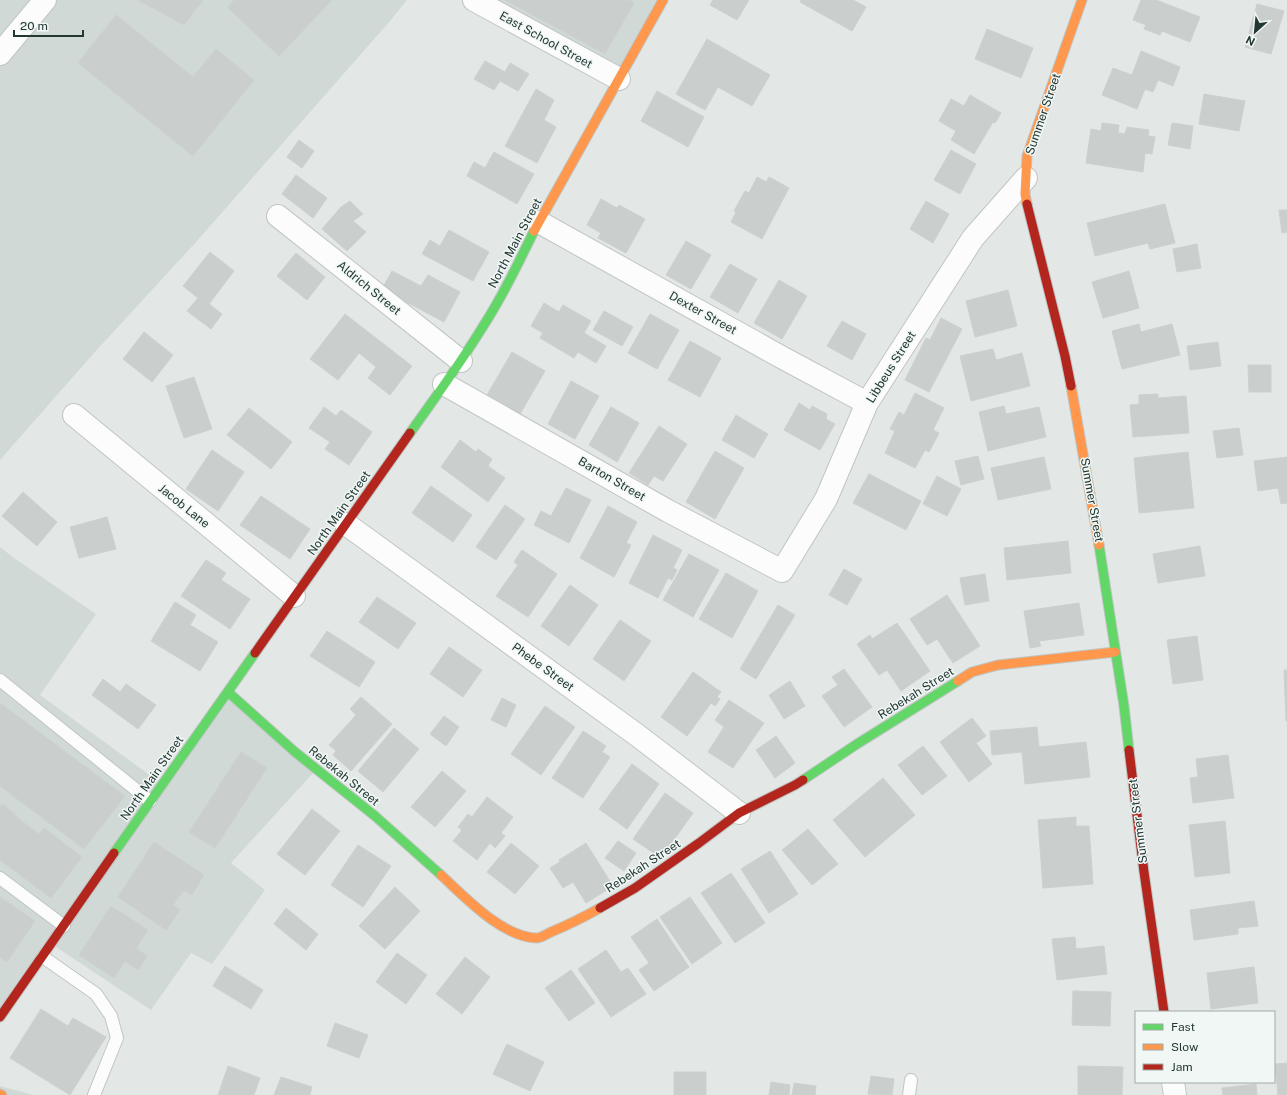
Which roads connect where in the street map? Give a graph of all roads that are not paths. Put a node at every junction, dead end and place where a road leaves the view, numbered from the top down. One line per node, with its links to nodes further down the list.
1 (45, 0): 5 (street)
2 (474, 0): 6 (street, East School Street)
3 (662, 0): 6 (street, North Main Street)
4 (1082, 0): 7 (street, Summer Street)
5 (0, 54)
6 (619, 79): 9 (street, North Main Street)
7 (1026, 178): 12 (street, Libbeus Street); 17 (street, Summer Street)
8 (278, 216): 10 (street, Aldrich Street)
9 (539, 222): 10 (street, North Main Street); 12 (street, Dexter Street)
10 (461, 361): 11 (street, North Main Street)
11 (444, 384): 14 (street, North Main Street); 15 (street, Barton Street)
12 (867, 403): 15 (street, Libbeus Street)
13 (74, 415): 16 (street, Jacob Lane)
14 (346, 524): 16 (street, North Main Street); 21 (street, Phebe Street)
15 (782, 571)
16 (294, 596): 19 (street, North Main Street)
17 (1115, 652): 21 (street, Rebekah Street); 25 (street, Summer Street)
18 (0, 680): 20 (lane)
19 (228, 692): 20 (street, North Main Street); 21 (street, Rebekah Street)
20 (150, 801): 23 (street, North Main Street)
21 (739, 813)
22 (0, 878): 23 (lane)
23 (64, 926): 24 (street, North Main Street)
24 (43, 957): 26 (street, North Main Street); 29 (lane)
25 (1164, 1011)
26 (0, 1017)
27 (910, 1080): 30 (lane)
28 (1173, 1083): 31 (street)
29 (94, 1095)
30 (909, 1095)
31 (1175, 1095)

